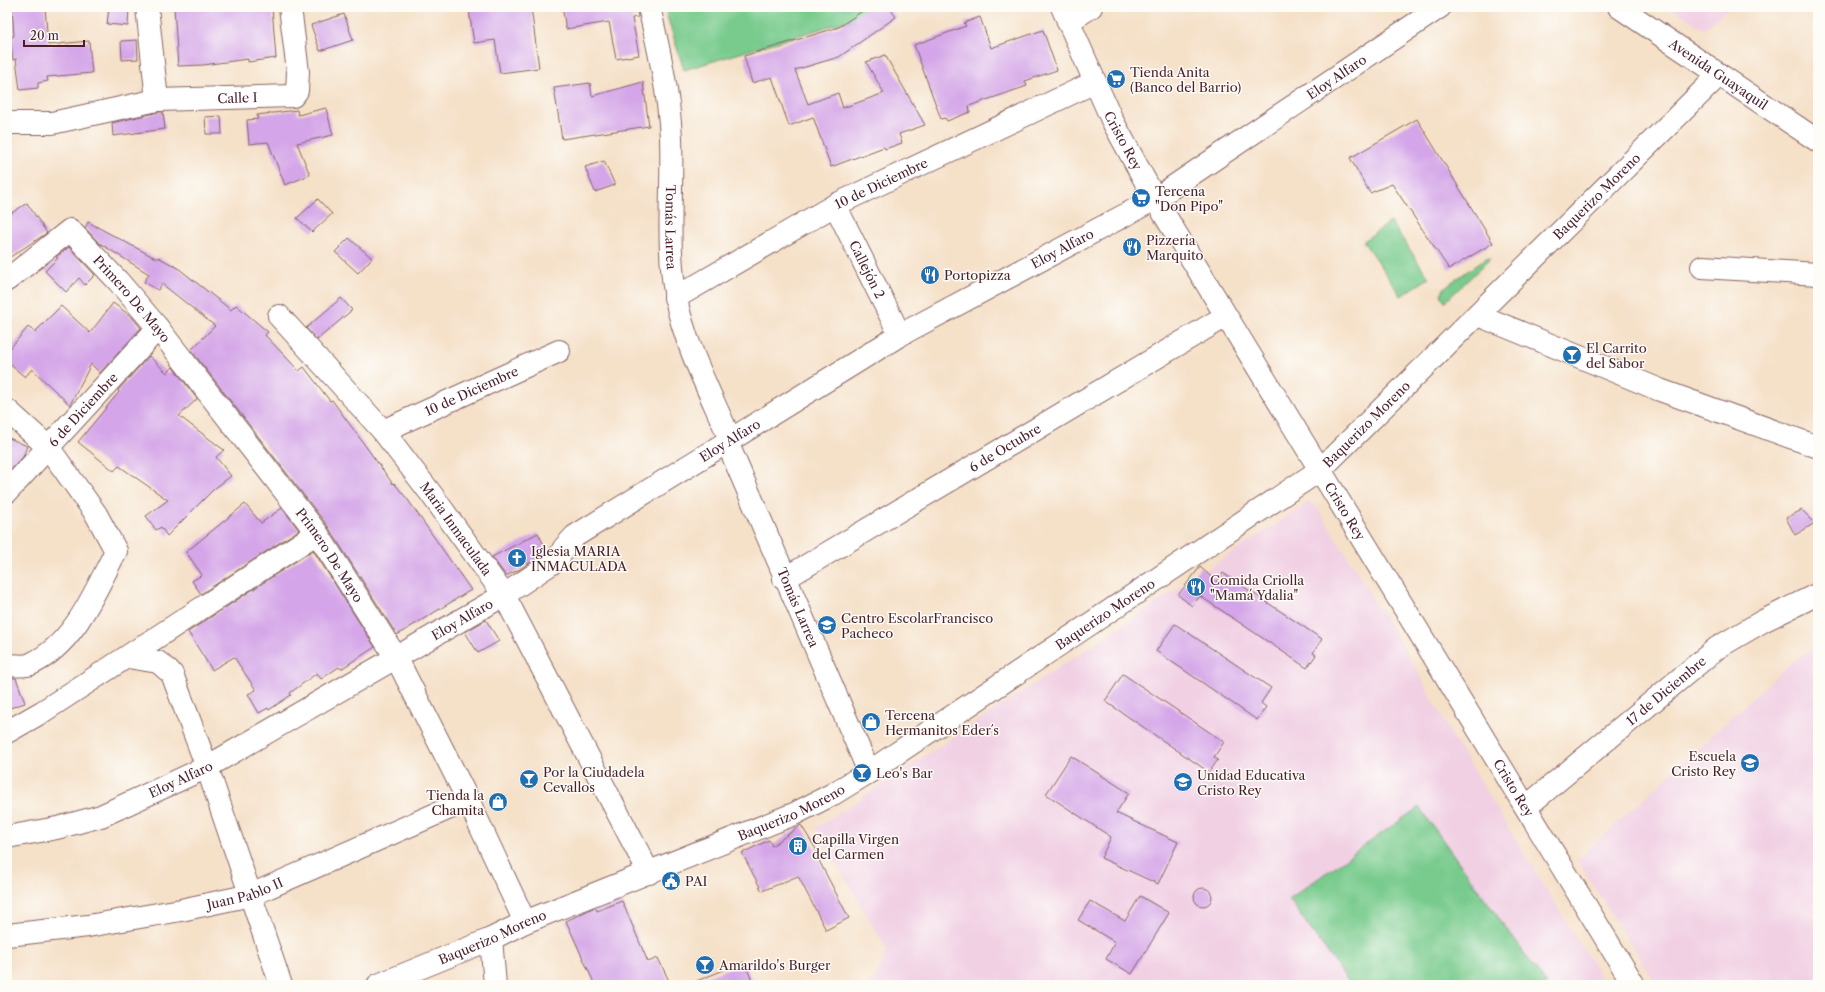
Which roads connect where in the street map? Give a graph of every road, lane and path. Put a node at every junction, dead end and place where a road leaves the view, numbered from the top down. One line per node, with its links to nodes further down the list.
1 (147, 7): 10 (street)
2 (290, 7): 10 (street, Calle I)
3 (649, 7): 18 (street, Tomás Larrea)
4 (1091, 7): 7 (street)
5 (1440, 7): 13 (street, Eloy Alfaro)
6 (1619, 7): 8 (street, Avenida Guayaquil)
7 (1065, 15): 9 (street, Cristo Rey)
8 (1719, 75): 12 (street, Avenida Guayaquil); 19 (street, Baquerizo Moreno)
9 (1095, 82): 13 (street, Cristo Rey); 14 (street, 10 de Diciembre)
10 (157, 100): 11 (street)
11 (8, 117)
12 (1816, 142)
13 (1155, 199): 21 (street, Cristo Rey); 23 (street, Eloy Alfaro)
14 (835, 205): 18 (street, 10 de Diciembre); 23 (street, Callejón 2)
15 (1702, 267): 16 (street)
16 (1818, 274)
17 (7, 280): 22 (street, Primero De Mayo)
18 (676, 298): 27 (street, Tomás Larrea)
19 (1478, 315): 29 (street); 30 (street, Baquerizo Moreno)
20 (279, 316): 26 (street, Maria Inmaculada)
21 (1226, 316): 30 (street, Cristo Rey); 33 (street, 6 de Octubre)
22 (158, 328): 28 (street, 6 de Diciembre); 32 (street, Primero De Mayo)
23 (900, 334): 27 (street, Eloy Alfaro)
24 (559, 351): 26 (street, 10 de Diciembre)
25 (7, 410): 28 (street)
26 (383, 431): 35 (street, Maria Inmaculada)
27 (728, 441): 33 (street, Tomás Larrea); 35 (street, Eloy Alfaro)
28 (48, 448): 31 (street, 6 de Diciembre); 38 (street)
29 (1818, 448)
30 (1320, 470): 41 (street, Baquerizo Moreno); 43 (street, Cristo Rey)
31 (7, 492)
32 (317, 533): 36 (street); 37 (street, Primero De Mayo)
33 (784, 579): 41 (street, Tomás Larrea)
34 (1818, 594): 43 (street, 17 de Diciembre)
35 (504, 595): 37 (street, Eloy Alfaro); 45 (street, Maria Inmaculada)
36 (128, 657): 39 (street); 40 (street)
37 (397, 659): 40 (street, Eloy Alfaro); 42 (street, Primero De Mayo)
38 (8, 664)
39 (7, 732)
40 (207, 767): 44 (street, Eloy Alfaro); 46 (street)
41 (869, 772): 45 (street, Baquerizo Moreno)
42 (468, 800): 46 (street, Juan Pablo II); 47 (street, Primero De Mayo)
43 (1526, 807): 53 (street, Cristo Rey)
44 (7, 837)
45 (649, 873): 47 (street, Baquerizo Moreno)
46 (251, 895): 48 (street, Juan Pablo II); 50 (street)
47 (525, 922): 49 (street, Baquerizo Moreno)
48 (7, 935)
49 (491, 939): 51 (street, Baquerizo Moreno); 52 (street)
50 (281, 985)
51 (378, 985)
52 (495, 985)
53 (1634, 985)

